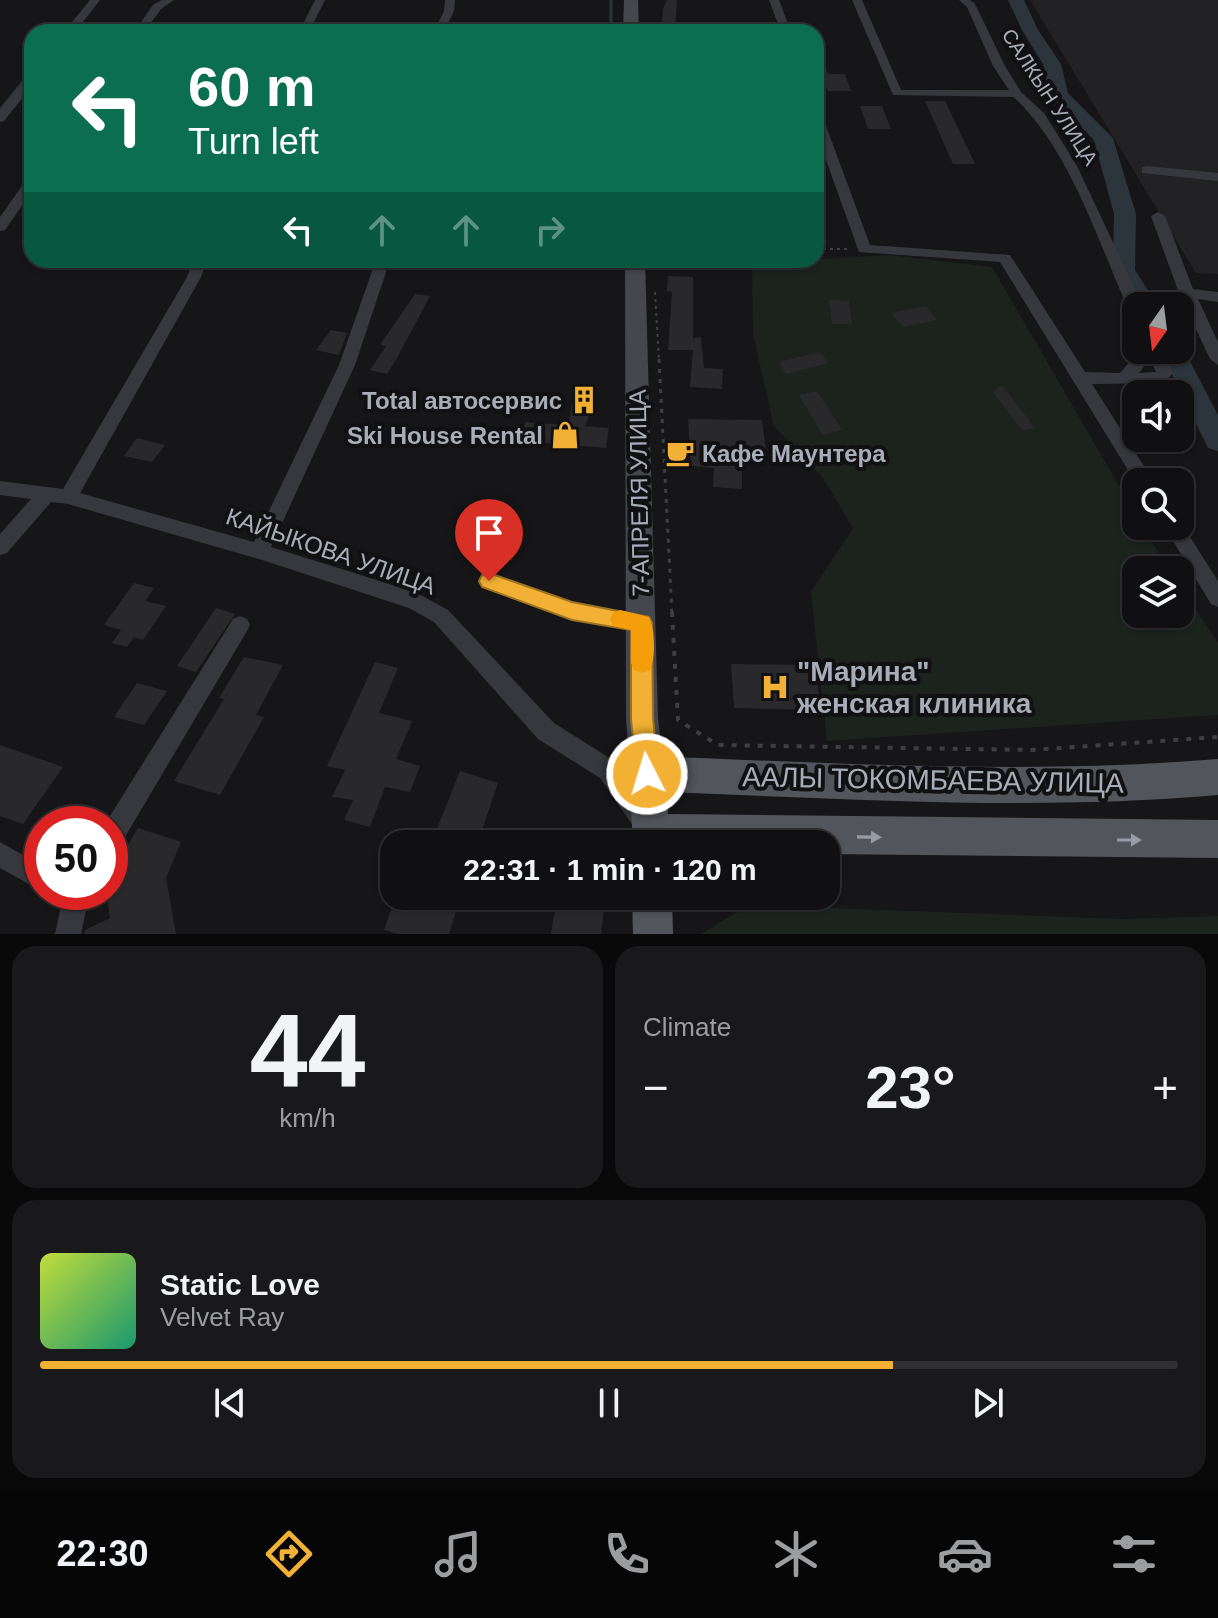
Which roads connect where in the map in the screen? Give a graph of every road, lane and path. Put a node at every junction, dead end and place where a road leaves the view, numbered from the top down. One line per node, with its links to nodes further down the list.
1 (95, 0): 9 (street)
2 (169, 0): 10 (street)
3 (320, 0): 11 (street)
4 (450, 0): 12 (street)
5 (631, 0): 13 (main road)
6 (774, 0): 14 (street)
7 (857, 0): 16 (street)
8 (964, 0): 16 (street, САЛКЫН УЛИЦА)
9 (76, 24)
10 (145, 24)
11 (308, 24)
12 (443, 24)
13 (631, 24)
14 (783, 24)
15 (24, 88): 17 (street)
16 (1017, 94): 30 (street, САЛКЫН УЛИЦА)
17 (0, 118)
18 (824, 137): 25 (street)
19 (1147, 170): 20 (street)
20 (1218, 177)
21 (24, 193): 23 (street)
22 (1158, 216): 31 (street)
23 (0, 227)
24 (824, 249): 25 (path)
25 (864, 249): 38 (street)
26 (197, 268): 43 (street)
27 (380, 268): 46 (street)
28 (635, 268): 49 (main road, 7-АПРЕЛЯ УЛИЦА)
29 (655, 292): 51 (path)
30 (1129, 292)
31 (1187, 292)
32 (1194, 294): 33 (street)
33 (1218, 297)
34 (1194, 308): 35 (street)
35 (1218, 359)
36 (1138, 364): 39 (street)
37 (1160, 364): 39 (street)
38 (1080, 378): 39 (street); 40 (street)
39 (1125, 378)
40 (1136, 468)
41 (0, 488): 42 (street, КАЙЫКОВА УЛИЦА)
42 (46, 495): 43 (street, КАЙЫКОВА УЛИЦА); 45 (street)
43 (68, 497): 46 (street, КАЙЫКОВА УЛИЦА)
44 (1182, 540): 48 (street)
45 (0, 547)
46 (259, 551): 52 (street, КАЙЫКОВА УЛИЦА)
47 (489, 581): 49 (lane)
48 (1218, 598)
49 (642, 623): 53 (main road, 7-АПРЕЛЯ УЛИЦА)
50 (240, 625): 55 (street)
51 (1218, 737)
52 (608, 770): 53 (street); 56 (street, КАЙЫКОВА УЛИЦА)
53 (647, 774): 54 (main road, ААЛЫ ТОКОМБАЕВА УЛИЦА); 57 (main road)
54 (1218, 777)
55 (128, 809)
56 (646, 830)
57 (651, 830)
58 (840, 839): 59 (main road, one-way to 59)
59 (1218, 839)
60 (0, 854): 61 (street)
61 (24, 869)
62 (69, 910): 64 (street)
63 (652, 910): 65 (main road)
64 (68, 934)
65 (653, 934)

